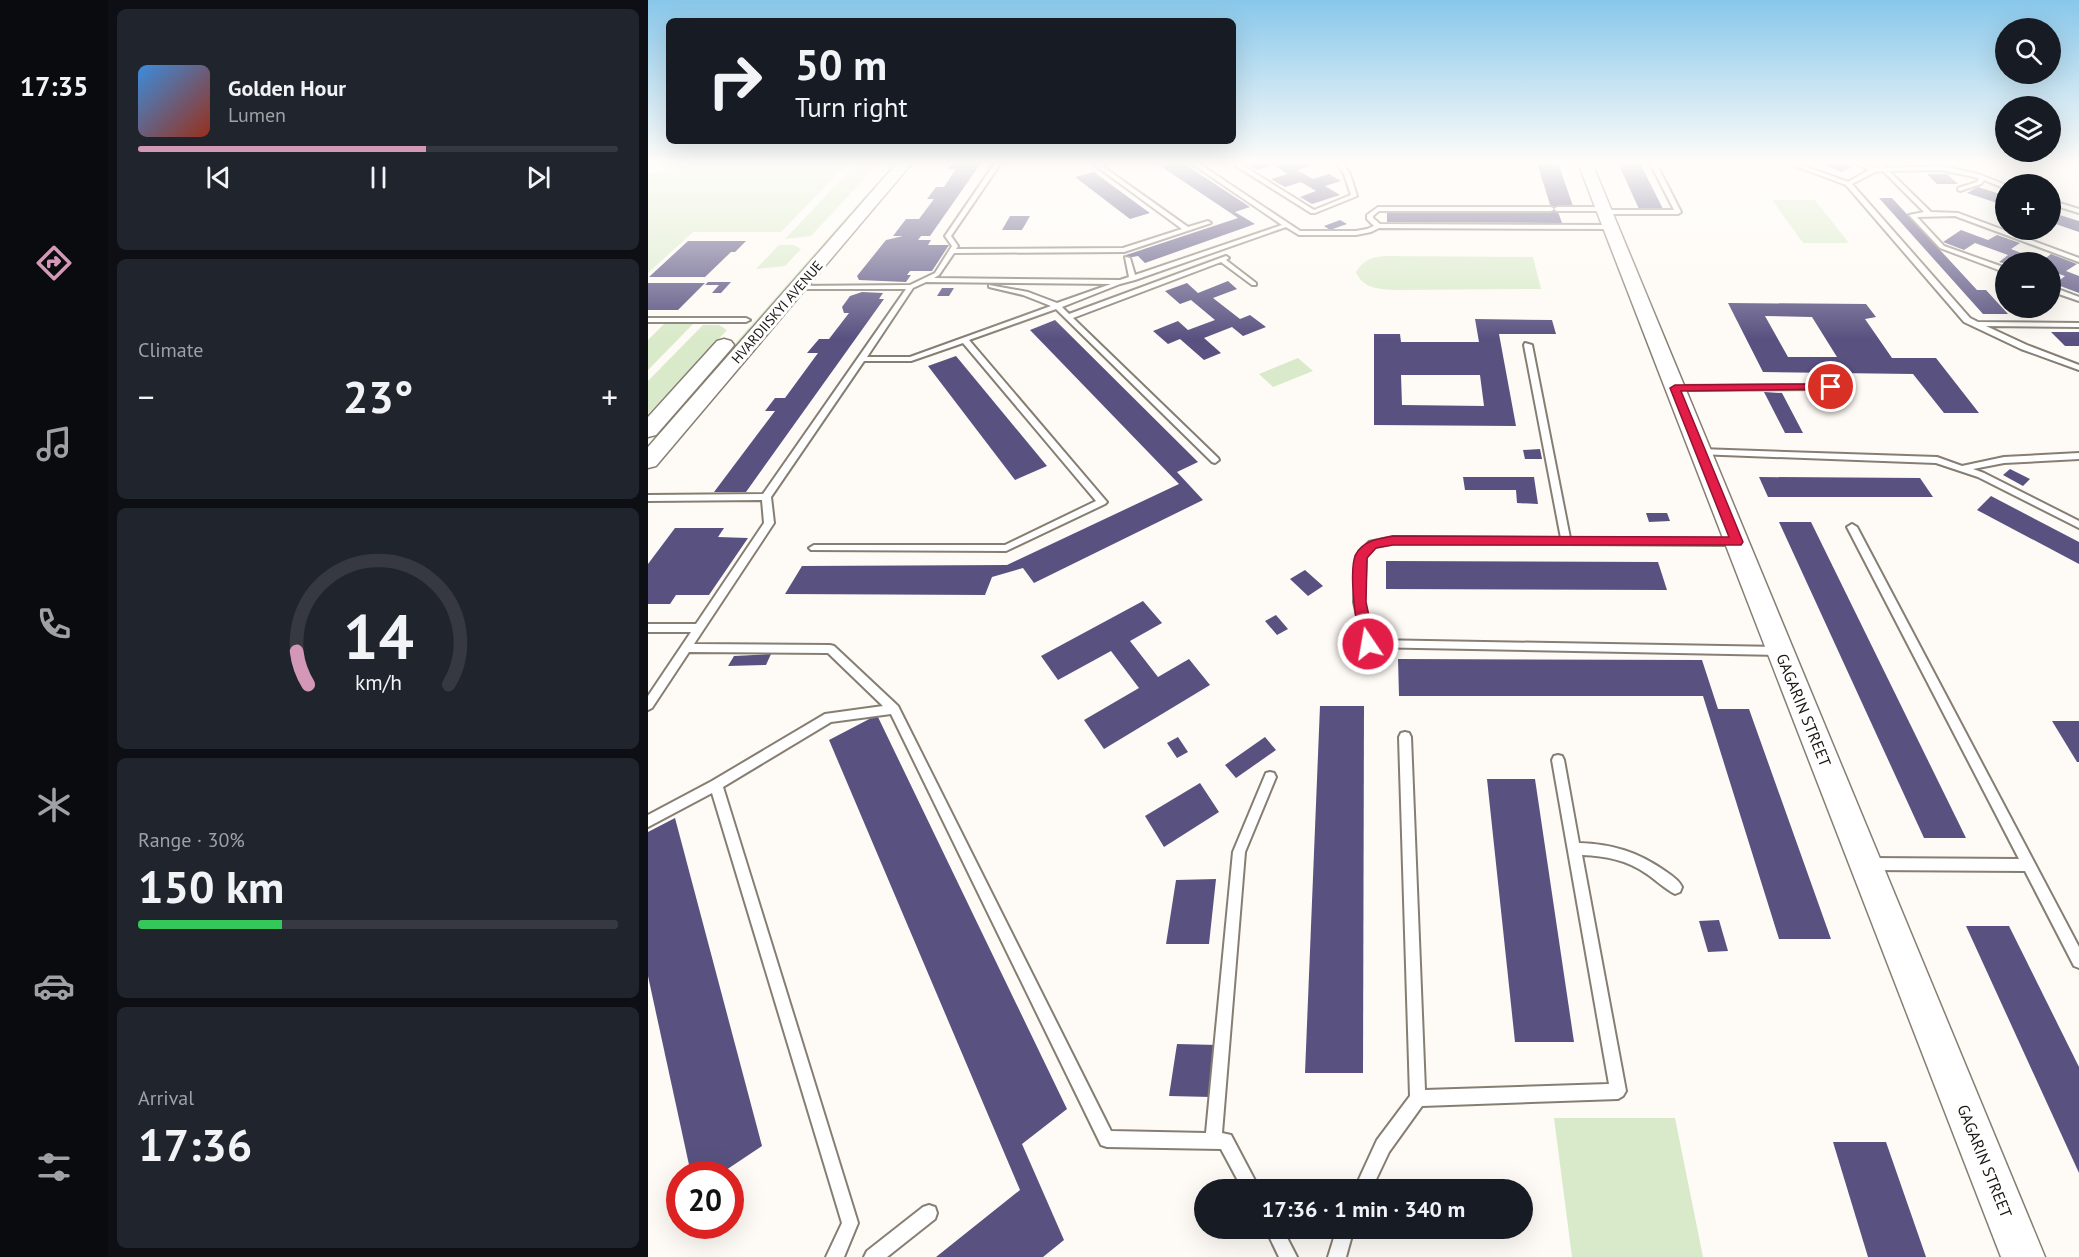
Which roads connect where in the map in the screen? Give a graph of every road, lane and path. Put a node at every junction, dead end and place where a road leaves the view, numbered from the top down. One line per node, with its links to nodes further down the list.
1 (834, 222): 32 (main road, HVARDIISKYI AVENUE)
2 (855, 222): 25 (main road, HVARDIISKYI AVENUE)
3 (958, 222): 16 (lane)
4 (1176, 222): 15 (lane)
5 (1282, 222): 13 (lane)
6 (1373, 222): 14 (lane)
7 (1477, 222): 14 (lane)
8 (1608, 222): 42 (main road, GAGARIN STREET)
9 (1881, 222): 33 (lane)
10 (1918, 222): 19 (lane)
11 (1976, 222): 18 (lane)
12 (1208, 223): 15 (lane)
13 (1287, 225): 14 (lane); 20 (lane)
14 (1378, 226)
15 (1187, 230): 17 (lane)
16 (952, 250): 17 (lane); 21 (lane)
17 (1126, 254): 20 (lane)
18 (2079, 260)
19 (1995, 267)
20 (1133, 279): 23 (lane)
21 (924, 280): 22 (lane); 26 (lane)
22 (941, 280): 23 (lane); 29 (lane)
23 (1121, 282): 29 (lane)
24 (1254, 284): 30 (lane)
25 (799, 287): 26 (lane); 40 (main road, HVARDIISKYI AVENUE)
26 (911, 287): 37 (lane)
27 (2061, 292): 28 (lane)
28 (2079, 299)
29 (1058, 307): 30 (lane); 35 (lane)
30 (1068, 317): 46 (lane)
31 (648, 320): 32 (lane)
32 (746, 320): 39 (main road, HVARDIISKYI AVENUE)
33 (1974, 324): 34 (lane); 38 (lane)
34 (2079, 325)
35 (965, 340): 37 (lane); 55 (lane)
36 (1528, 345): 53 (lane)
37 (860, 359): 49 (lane)
38 (2079, 368)
39 (698, 374): 40 (main road); 43 (main road, HVARDIISKYI AVENUE)
40 (723, 374): 47 (main road, HVARDIISKYI AVENUE)
41 (1831, 387): 42 (lane)
42 (1675, 388): 44 (main road, GAGARIN STREET)
43 (648, 430)
44 (1700, 452): 48 (lane); 54 (main road, GAGARIN STREET)
45 (2079, 456): 48 (lane)
46 (1215, 460)
47 (648, 461)
48 (1964, 468): 51 (lane)
49 (766, 497): 50 (lane); 57 (lane)
50 (648, 498)
51 (2079, 525)
52 (1852, 527): 69 (lane)
53 (1566, 541): 54 (lane); 59 (lane)
54 (1737, 542): 59 (main road, GAGARIN STREET)
55 (814, 548)
56 (648, 628): 57 (lane)
57 (699, 628): 58 (lane)
58 (686, 648): 60 (lane); 61 (lane)
59 (1780, 651): 68 (main road, GAGARIN STREET)
60 (648, 705)
61 (894, 709): 65 (lane); 73 (lane)
62 (1406, 737): 72 (lane)
63 (1558, 760): 67 (lane)
64 (1270, 777): 73 (lane)
65 (716, 785): 66 (lane); 79 (lane)
66 (648, 821)
67 (1574, 849): 70 (lane); 72 (lane)
68 (1866, 864): 69 (lane); 83 (main road, GAGARIN STREET)
69 (2029, 865): 71 (lane)
70 (1675, 887)
71 (2079, 961)
72 (1418, 1098): 75 (lane)
73 (1214, 1141): 74 (lane)
74 (1246, 1179)
75 (1367, 1179)
76 (929, 1213): 80 (lane)
77 (1279, 1239): 81 (lane)
78 (1342, 1239): 82 (lane)
79 (835, 1257)
80 (873, 1257)
81 (1288, 1257)
82 (1336, 1257)
83 (2023, 1257)

